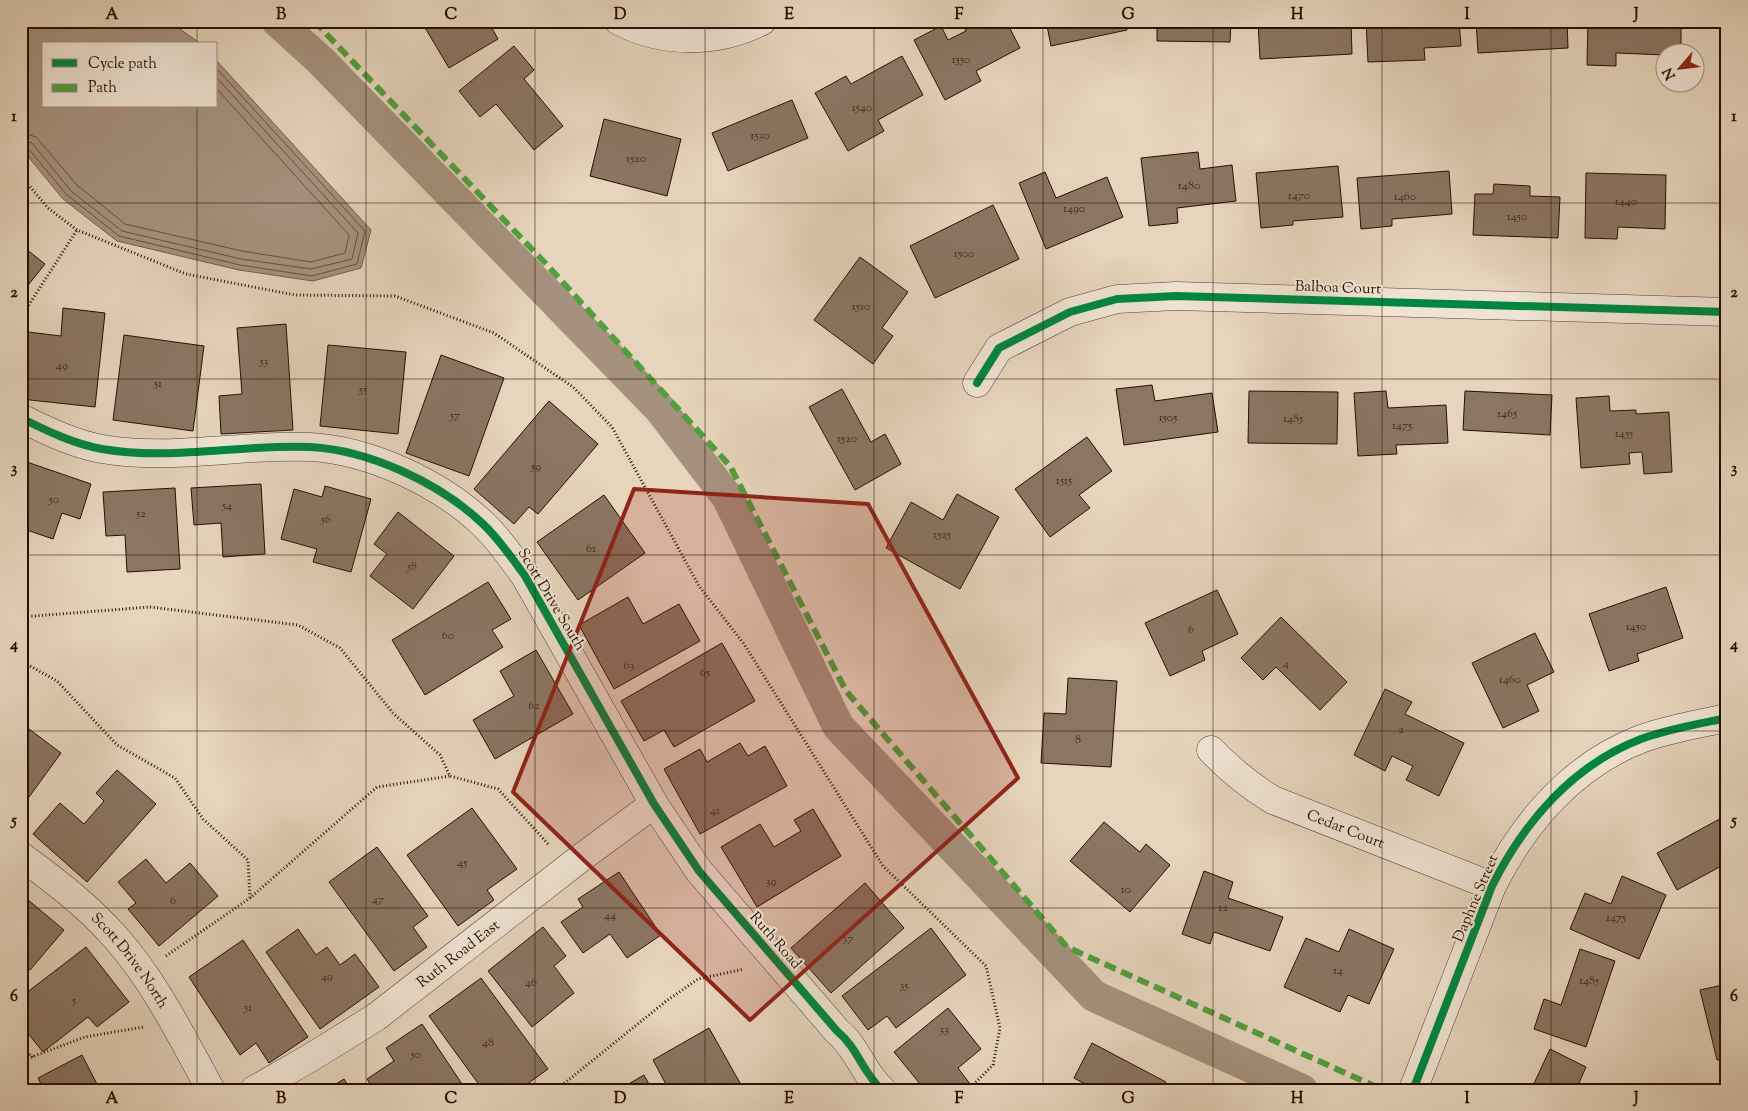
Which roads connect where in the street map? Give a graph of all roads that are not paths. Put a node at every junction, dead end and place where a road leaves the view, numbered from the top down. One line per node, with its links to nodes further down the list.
1 (619, 21): 2 (street)
2 (762, 21)
3 (1727, 312): 4 (street, Balboa Court)
4 (978, 383)
5 (21, 418): 8 (street, Scott Drive South)
6 (1727, 718): 10 (street, Daphne Street)
7 (1211, 750): 10 (street, Cedar Court)
8 (654, 804): 11 (street, Ruth Road); 13 (street, Ruth Road East)
9 (21, 856): 12 (street, Scott Drive North)
10 (1492, 886): 14 (street, Daphne Street)
11 (872, 1087)
12 (211, 1090)
13 (254, 1090)
14 (1413, 1090)

